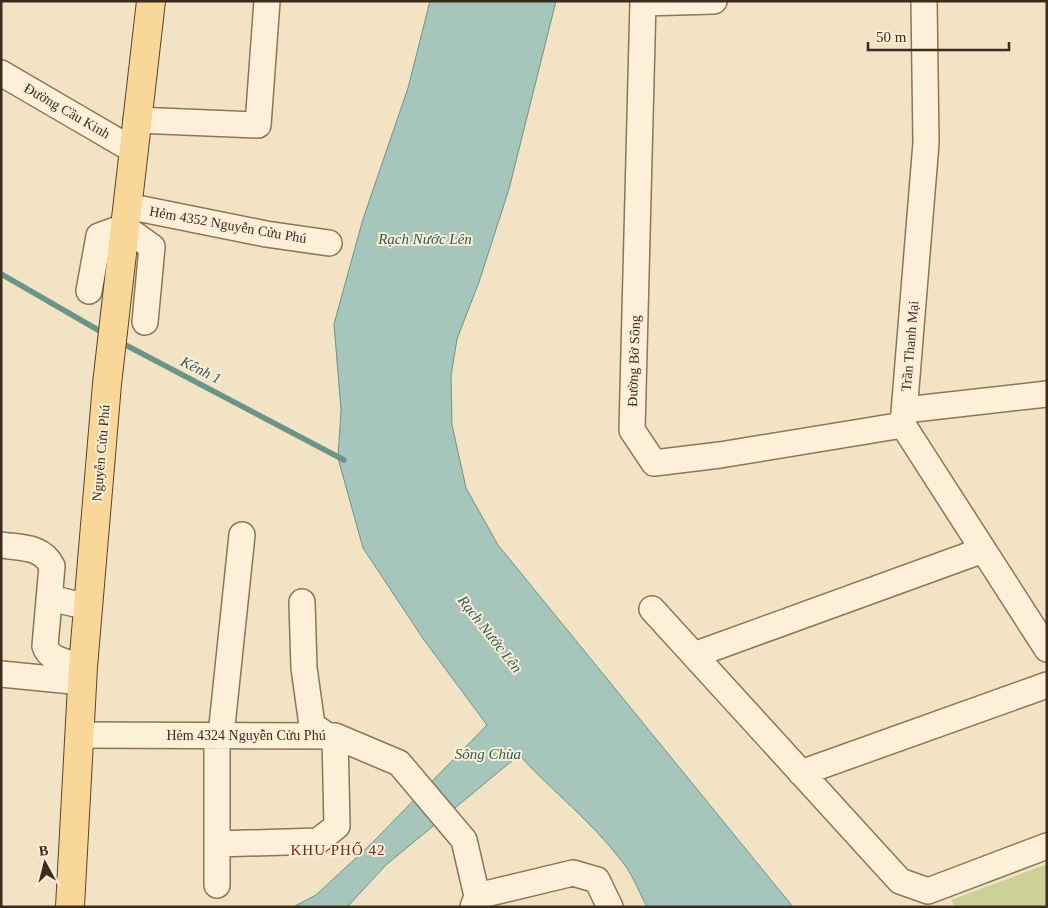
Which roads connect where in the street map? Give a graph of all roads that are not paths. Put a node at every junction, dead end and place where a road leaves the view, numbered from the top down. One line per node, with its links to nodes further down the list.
1 (151, 1): 7 (main road, Nguyễn Cửu Phú)
2 (267, 1): 7 (street)
3 (714, 1): 5 (street)
4 (924, 1): 14 (street, Trần Thanh Mại)
5 (643, 2): 14 (street, Đường Bờ Sông)
6 (1, 72): 8 (street, Đường Cầu Kinh)
7 (136, 120): 8 (main road, Nguyễn Cửu Phú)
8 (133, 150): 9 (main road, Nguyễn Cửu Phú)
9 (126, 217): 10 (street, Hẻm 4352 Nguyễn Cửu Phú); 11 (street); 12 (street); 20 (main road, Nguyễn Cửu Phú)
10 (329, 243)
11 (89, 291)
12 (145, 322)
13 (1047, 394): 14 (street)
14 (904, 418): 17 (street)
15 (242, 535): 28 (street)
16 (1, 545): 18 (street)
17 (983, 550): 22 (street); 23 (street)
18 (50, 598): 20 (street); 25 (street)
19 (302, 602): 29 (street)
20 (88, 607): 25 (main road, Nguyễn Cửu Phú)
21 (652, 609): 23 (street)
22 (1047, 649)
23 (694, 655): 30 (street)
24 (1, 674): 25 (street)
25 (83, 674): 27 (main road, Nguyễn Cửu Phú)
26 (1047, 685): 30 (street)
27 (80, 735): 28 (street, Hẻm 4324 Nguyễn Cửu Phú); 35 (main road, Nguyễn Cửu Phú)
28 (219, 735): 29 (street, Hẻm 4324 Nguyễn Cửu Phú); 31 (street)
29 (331, 736): 31 (street); 34 (street, Hẻm 4324 Nguyễn Cửu Phú)
30 (801, 773): 32 (street)
31 (217, 844): 33 (street)
32 (1047, 846)
33 (217, 885)
34 (475, 901): 36 (street)
35 (70, 907)
36 (610, 907)

